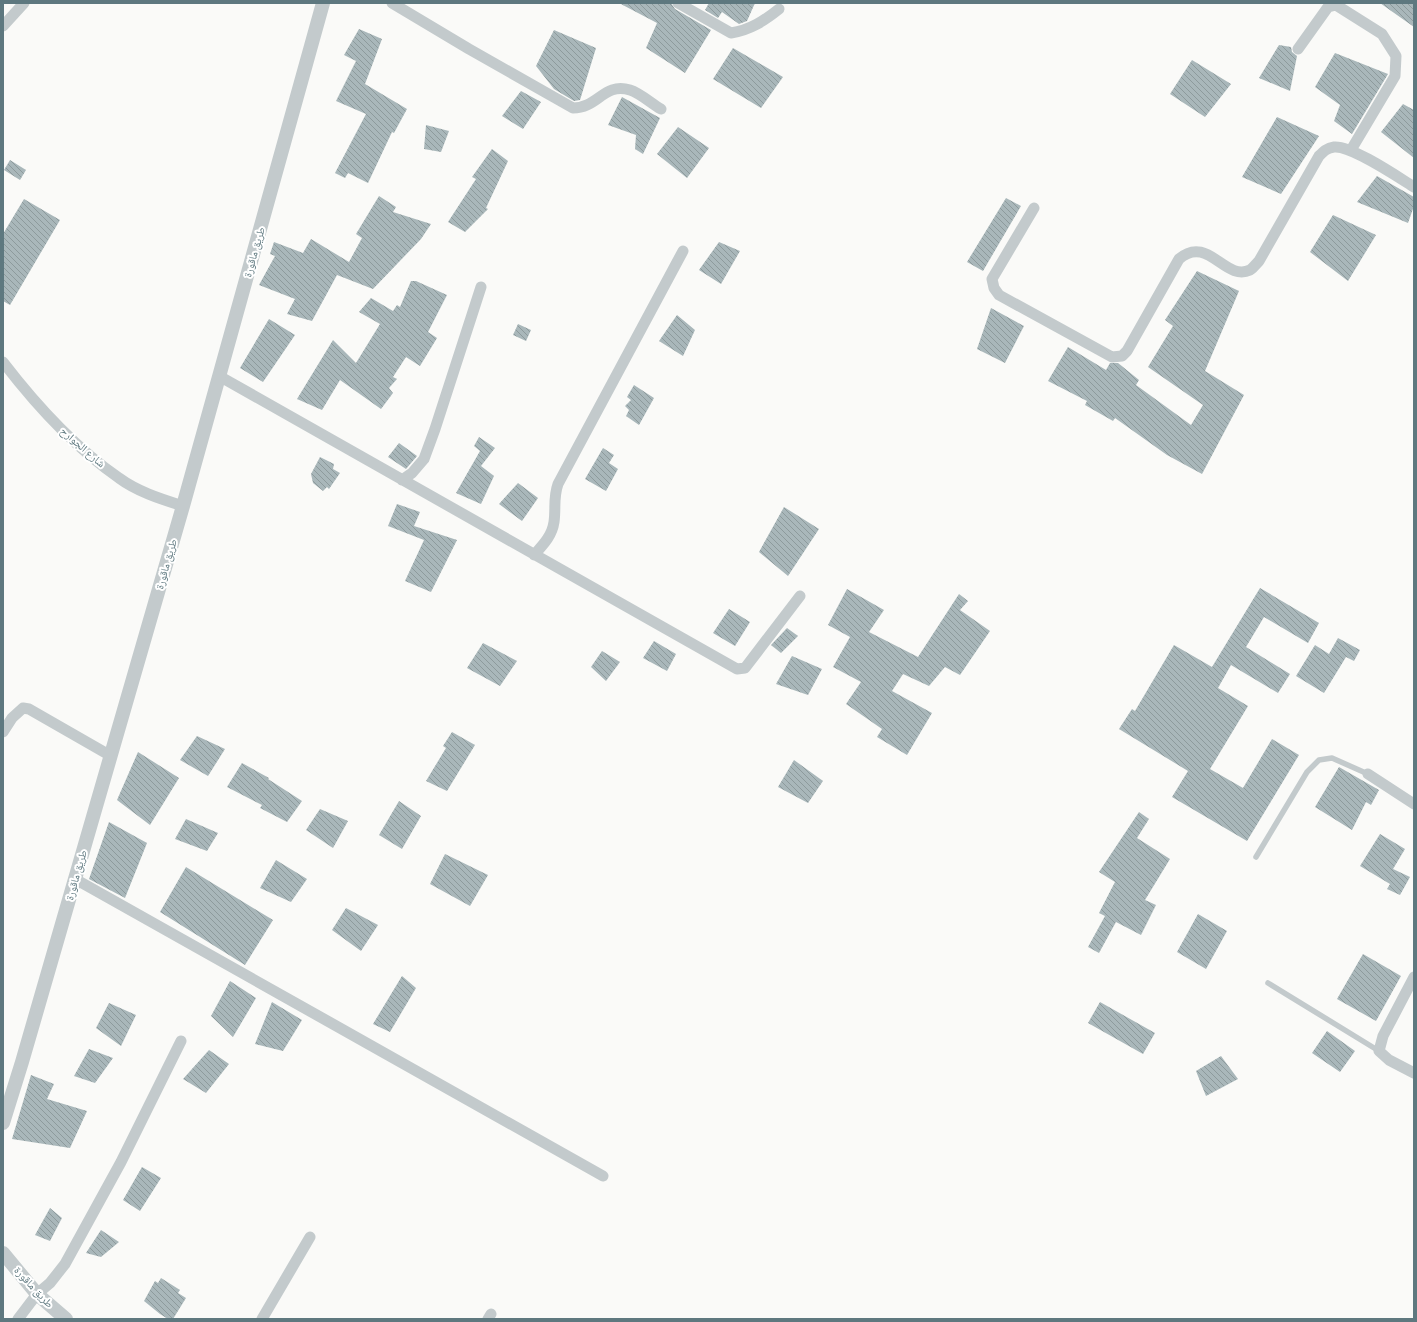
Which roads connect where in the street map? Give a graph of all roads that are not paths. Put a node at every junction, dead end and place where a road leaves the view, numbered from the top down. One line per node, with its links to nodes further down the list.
1 (24, 3): 6 (street)
2 (324, 3): 15 (street, طريق ماقورة)
3 (392, 3): 8 (street)
4 (678, 3): 5 (street)
5 (779, 9)
6 (3, 26)
7 (1298, 49): 9 (street)
8 (661, 109)
9 (1351, 150): 10 (street); 11 (street)
10 (1414, 187)
11 (1034, 208)
12 (683, 251): 18 (street)
13 (481, 287): 16 (street)
14 (3, 362): 17 (street, شارع الجوارح)
15 (219, 376): 16 (street); 17 (street, طريق ماقورة)
16 (402, 480): 18 (street)
17 (183, 506): 21 (street, طريق ماقورة)
18 (534, 555): 19 (street)
19 (800, 596)
20 (3, 732): 21 (street)
21 (111, 756): 25 (street, طريق ماقورة)
22 (1368, 774): 23 (street); 24 (lane)
23 (1414, 804)
24 (1256, 857)
25 (75, 879): 31 (street, طريق ماقورة); 32 (street)
26 (1414, 977): 29 (street)
27 (1268, 983): 29 (lane)
28 (181, 1042): 35 (street)
29 (1379, 1051): 30 (street)
30 (1414, 1073)
31 (3, 1122)
32 (603, 1176)
33 (310, 1237): 38 (street)
34 (3, 1253): 35 (street, طريق ماقورة)
35 (37, 1294): 36 (street); 37 (street, طريق ماقورة)
36 (18, 1319)
37 (66, 1319)
38 (262, 1319)

